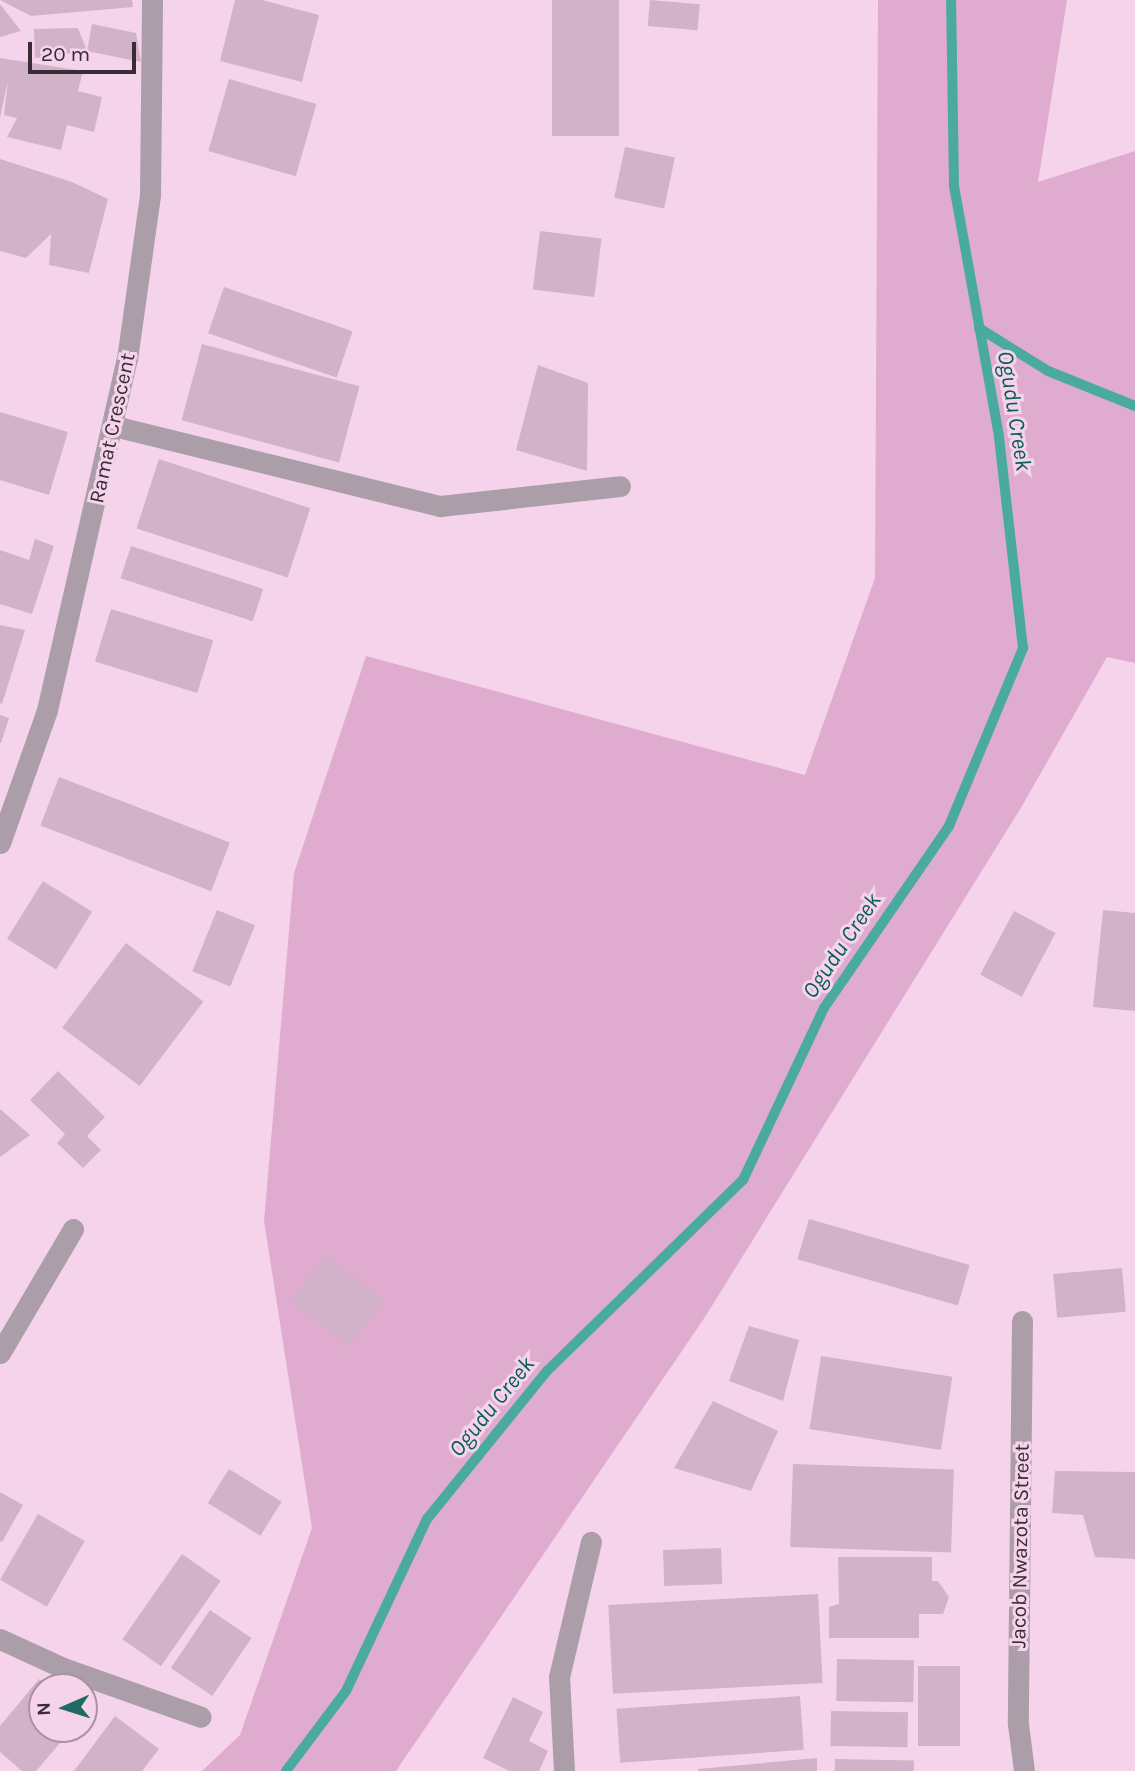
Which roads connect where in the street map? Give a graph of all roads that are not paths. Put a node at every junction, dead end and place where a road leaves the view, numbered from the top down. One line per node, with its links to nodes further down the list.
1 (152, 0): 2 (street, Ramat Crescent)
2 (114, 426): 3 (street); 4 (street, Ramat Crescent)
3 (620, 486)
4 (0, 843)
5 (73, 1229): 7 (street)
6 (1023, 1321): 12 (street, Jacob Nwazota Street)
7 (0, 1353)
8 (591, 1542): 11 (street)
9 (0, 1639): 10 (street)
10 (201, 1717)
11 (564, 1771)
12 (1024, 1771)

